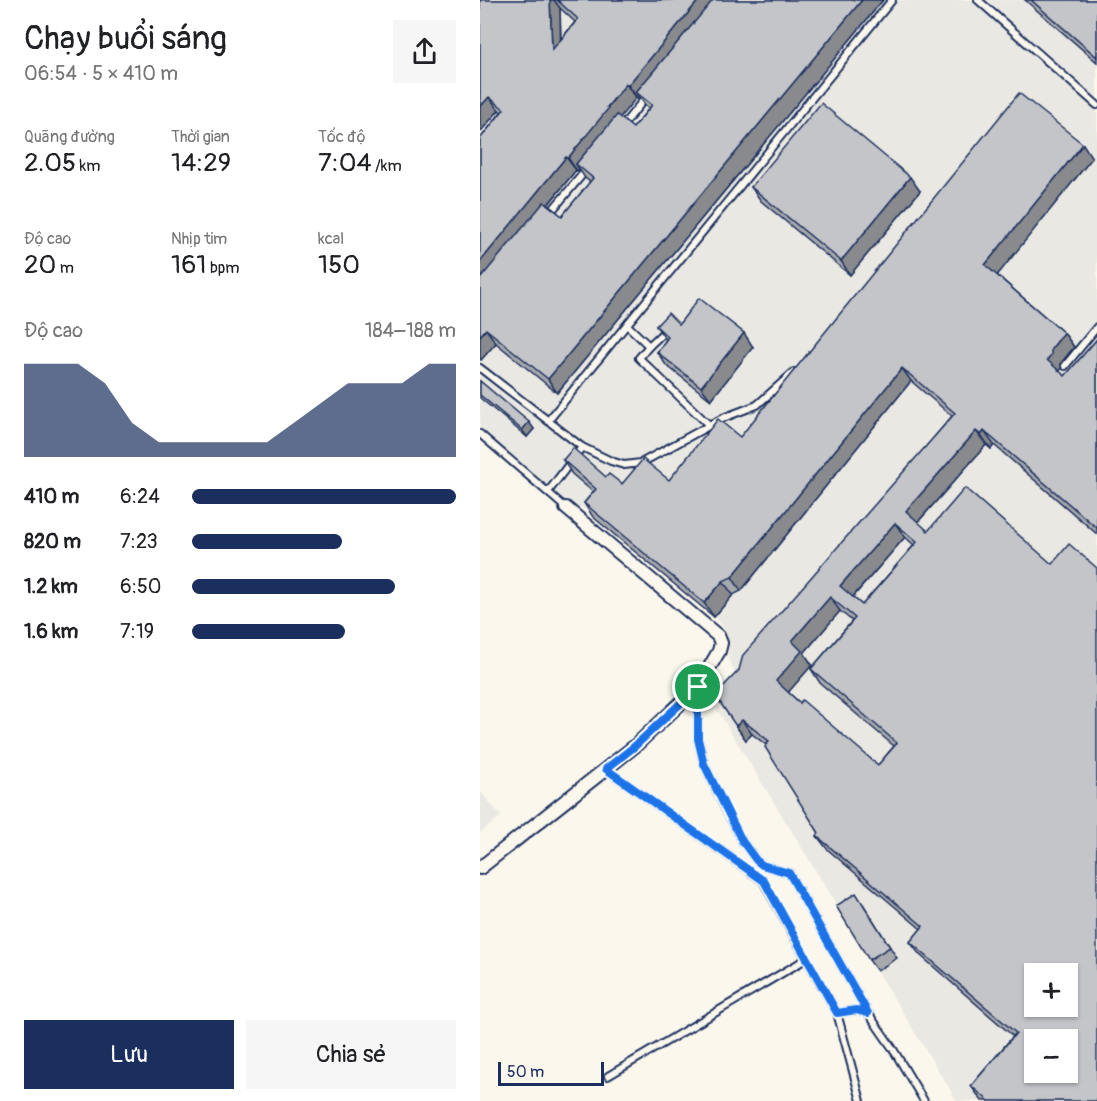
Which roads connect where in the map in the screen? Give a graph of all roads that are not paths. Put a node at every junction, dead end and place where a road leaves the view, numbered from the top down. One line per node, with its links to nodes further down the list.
1 (892, 0): 8 (lane)
2 (978, 0): 4 (lane)
3 (652, 90): 5 (lane)
4 (1097, 105)
5 (615, 135)
6 (592, 162): 7 (lane)
7 (548, 216)
8 (627, 325): 11 (lane); 15 (lane)
9 (1097, 327): 13 (lane)
10 (668, 328): 11 (lane)
11 (650, 346): 16 (lane)
12 (802, 362): 16 (lane)
13 (1065, 366)
14 (480, 368): 15 (lane)
15 (548, 421): 18 (lane)
16 (710, 426): 18 (lane)
17 (480, 434): 19 (lane)
18 (582, 447): 19 (lane)
19 (548, 492): 20 (lane)
20 (566, 508): 21 (street)
21 (698, 687): 22 (street); 26 (lane)
22 (606, 769): 23 (street); 24 (lane)
23 (480, 868)
24 (806, 959): 25 (lane); 27 (lane)
25 (837, 1013): 26 (lane); 28 (lane)
26 (868, 1013): 29 (lane)
27 (608, 1076)
28 (861, 1101)
29 (924, 1101)

